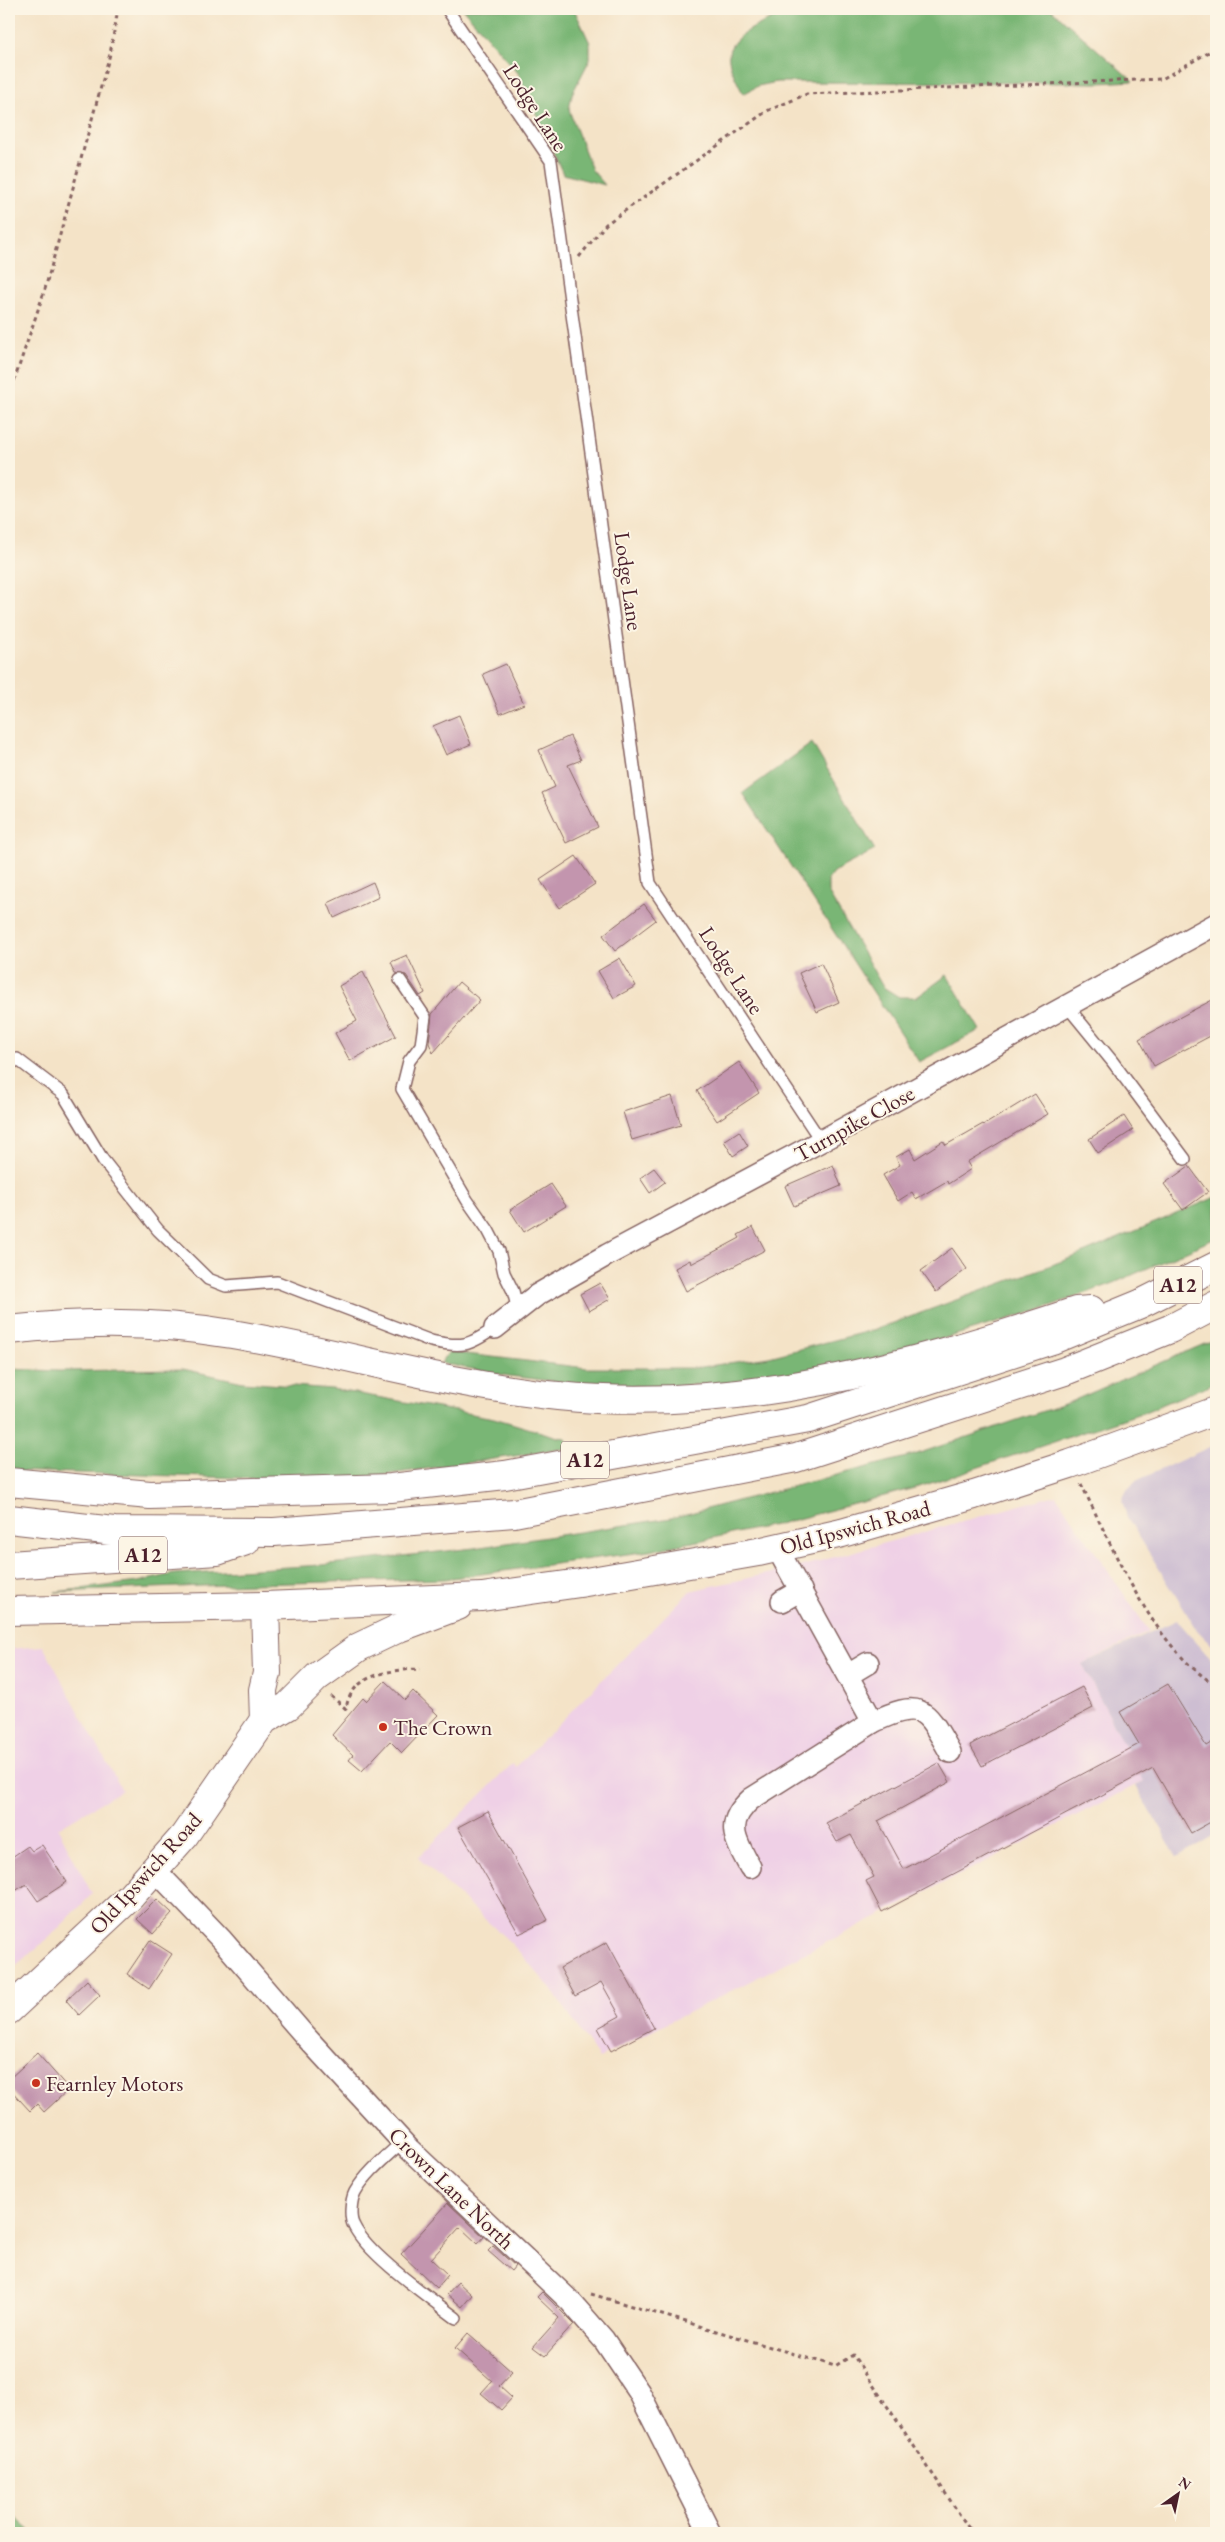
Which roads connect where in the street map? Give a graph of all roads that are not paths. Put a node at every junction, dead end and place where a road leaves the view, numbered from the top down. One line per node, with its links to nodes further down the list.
1 (446, 9): 6 (lane, Lodge Lane)
2 (1216, 924): 4 (street, Turnpike Close)
3 (400, 980): 11 (lane)
4 (1067, 1006): 6 (street, Turnpike Close); 7 (lane)
5 (17, 1059): 12 (lane)
6 (821, 1141): 11 (street, Turnpike Close)
7 (1185, 1159)
8 (1216, 1266): 9 (main road, A12)
9 (1140, 1304): 13 (main road, A12); 15 (main road, A12)
10 (1216, 1305): 17 (main road, A12)
11 (518, 1310): 12 (street, Turnpike Close)
12 (495, 1328)
13 (9, 1330)
14 (1216, 1411): 18 (main road, Old Ipswich Road)
15 (9, 1482)
16 (9, 1519): 17 (main road, A12)
17 (274, 1532): 19 (main road, A12)
18 (778, 1548): 20 (street); 21 (main road, Old Ipswich Road)
19 (9, 1565)
20 (801, 1590): 22 (street); 26 (street)
21 (482, 1596): 23 (main road, Old Ipswich Road); 27 (main road, Old Ipswich Road)
22 (782, 1601)
23 (265, 1606): 24 (main road, Old Ipswich Road); 27 (main road)
24 (9, 1611)
25 (868, 1663): 26 (street)
26 (848, 1675): 28 (street)
27 (264, 1720): 31 (main road, Old Ipswich Road)
28 (873, 1722): 29 (street); 30 (street)
29 (950, 1752)
30 (750, 1867)
31 (154, 1869): 32 (main road, Old Ipswich Road); 33 (street, Crown Lane North)
32 (9, 2010)
33 (402, 2142): 34 (lane); 35 (street, Crown Lane North)
34 (456, 2318)
35 (710, 2533)

